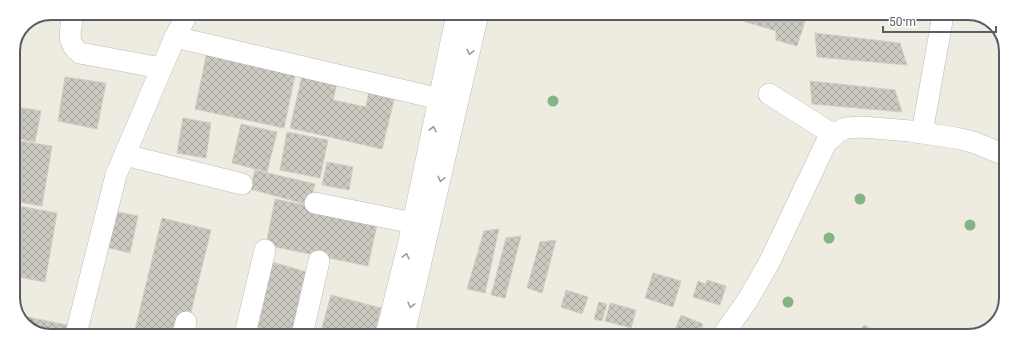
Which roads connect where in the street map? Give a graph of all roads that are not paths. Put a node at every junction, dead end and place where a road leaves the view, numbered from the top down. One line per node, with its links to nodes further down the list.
1 (72, 20): 7 (street)
2 (184, 20): 6 (street)
3 (457, 20): 9 (street)
4 (477, 20): 23 (street, one-way to 23)
5 (942, 20): 10 (street)
6 (175, 37): 7 (street); 9 (street)
7 (161, 68): 13 (street)
8 (769, 94): 11 (street)
9 (440, 99): 16 (street, one-way to 9)
10 (922, 133): 11 (street); 12 (street)
11 (834, 135): 24 (street)
12 (999, 153)
13 (125, 155): 14 (street); 19 (street)
14 (242, 184)
15 (315, 203): 16 (street)
16 (413, 223): 22 (street, one-way to 16)
17 (265, 250): 20 (street)
18 (319, 261): 21 (street)
19 (77, 329)
20 (246, 329)
21 (303, 329)
22 (387, 329)
23 (405, 329)
24 (728, 329)

